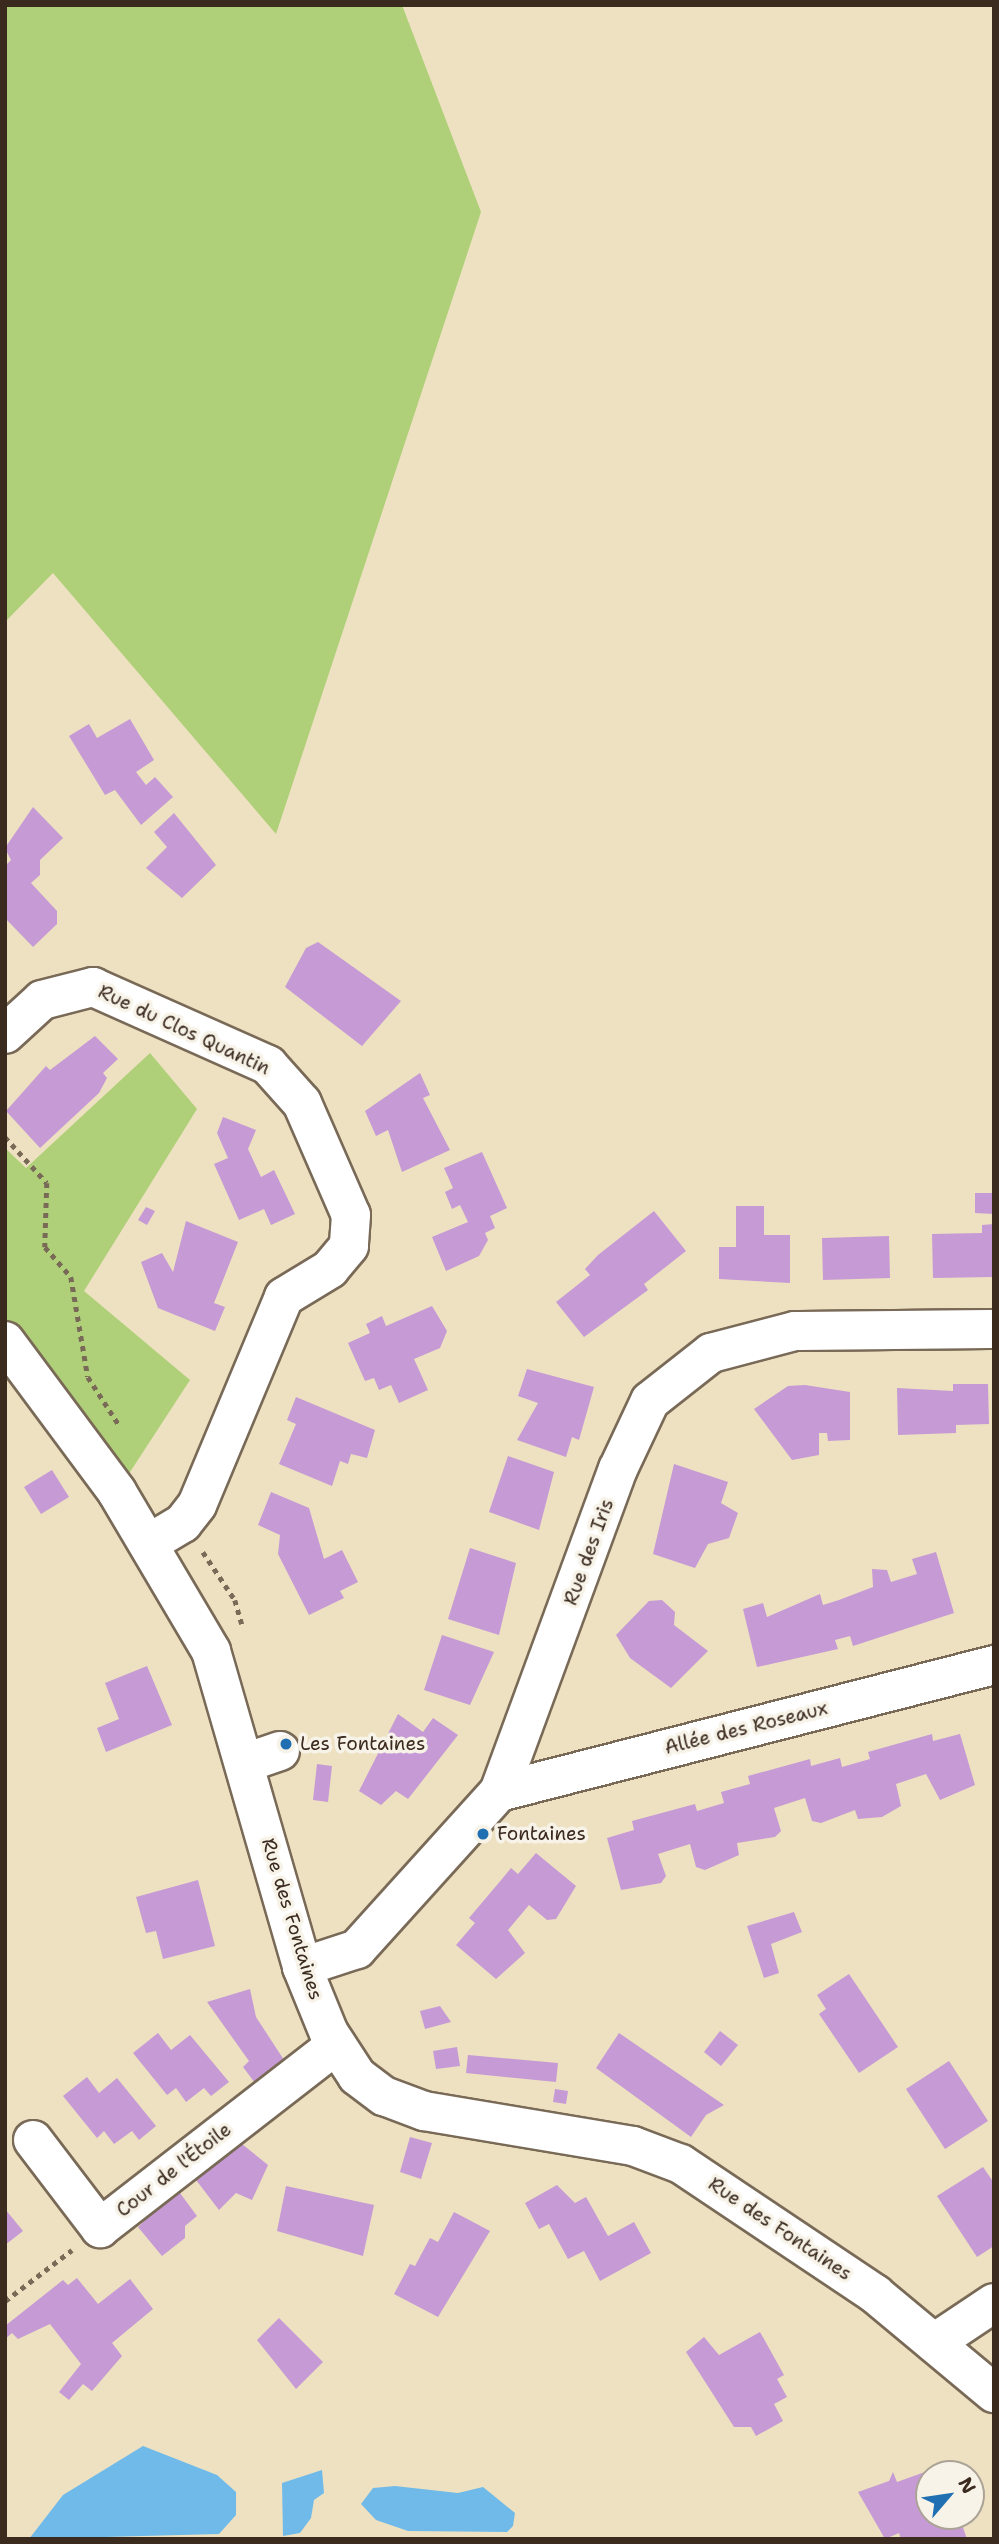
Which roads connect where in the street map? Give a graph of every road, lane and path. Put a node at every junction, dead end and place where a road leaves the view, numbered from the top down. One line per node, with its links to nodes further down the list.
1 (5, 1034): 6 (street, Rue du Clos Quantin)
2 (5, 1137): 5 (path)
3 (994, 1329): 8 (street, Rue des Iris)
4 (5, 1341): 6 (street, Rue des Fontaines)
5 (124, 1433)
6 (150, 1543): 9 (street, Rue des Fontaines)
7 (994, 1665): 8 (street, Allée des Roseaux)
8 (499, 1792): 9 (street, Rue des Iris)
9 (302, 1966): 10 (street, Rue des Fontaines)
10 (336, 2045): 12 (street, Cour de l'Étoile); 15 (street, Rue des Fontaines)
11 (33, 2140): 12 (street, Cour de l'Étoile)
12 (100, 2228): 13 (path)
13 (5, 2301)
14 (994, 2303): 15 (street)
15 (933, 2343): 16 (street, Rue des Fontaines)
16 (994, 2393)

